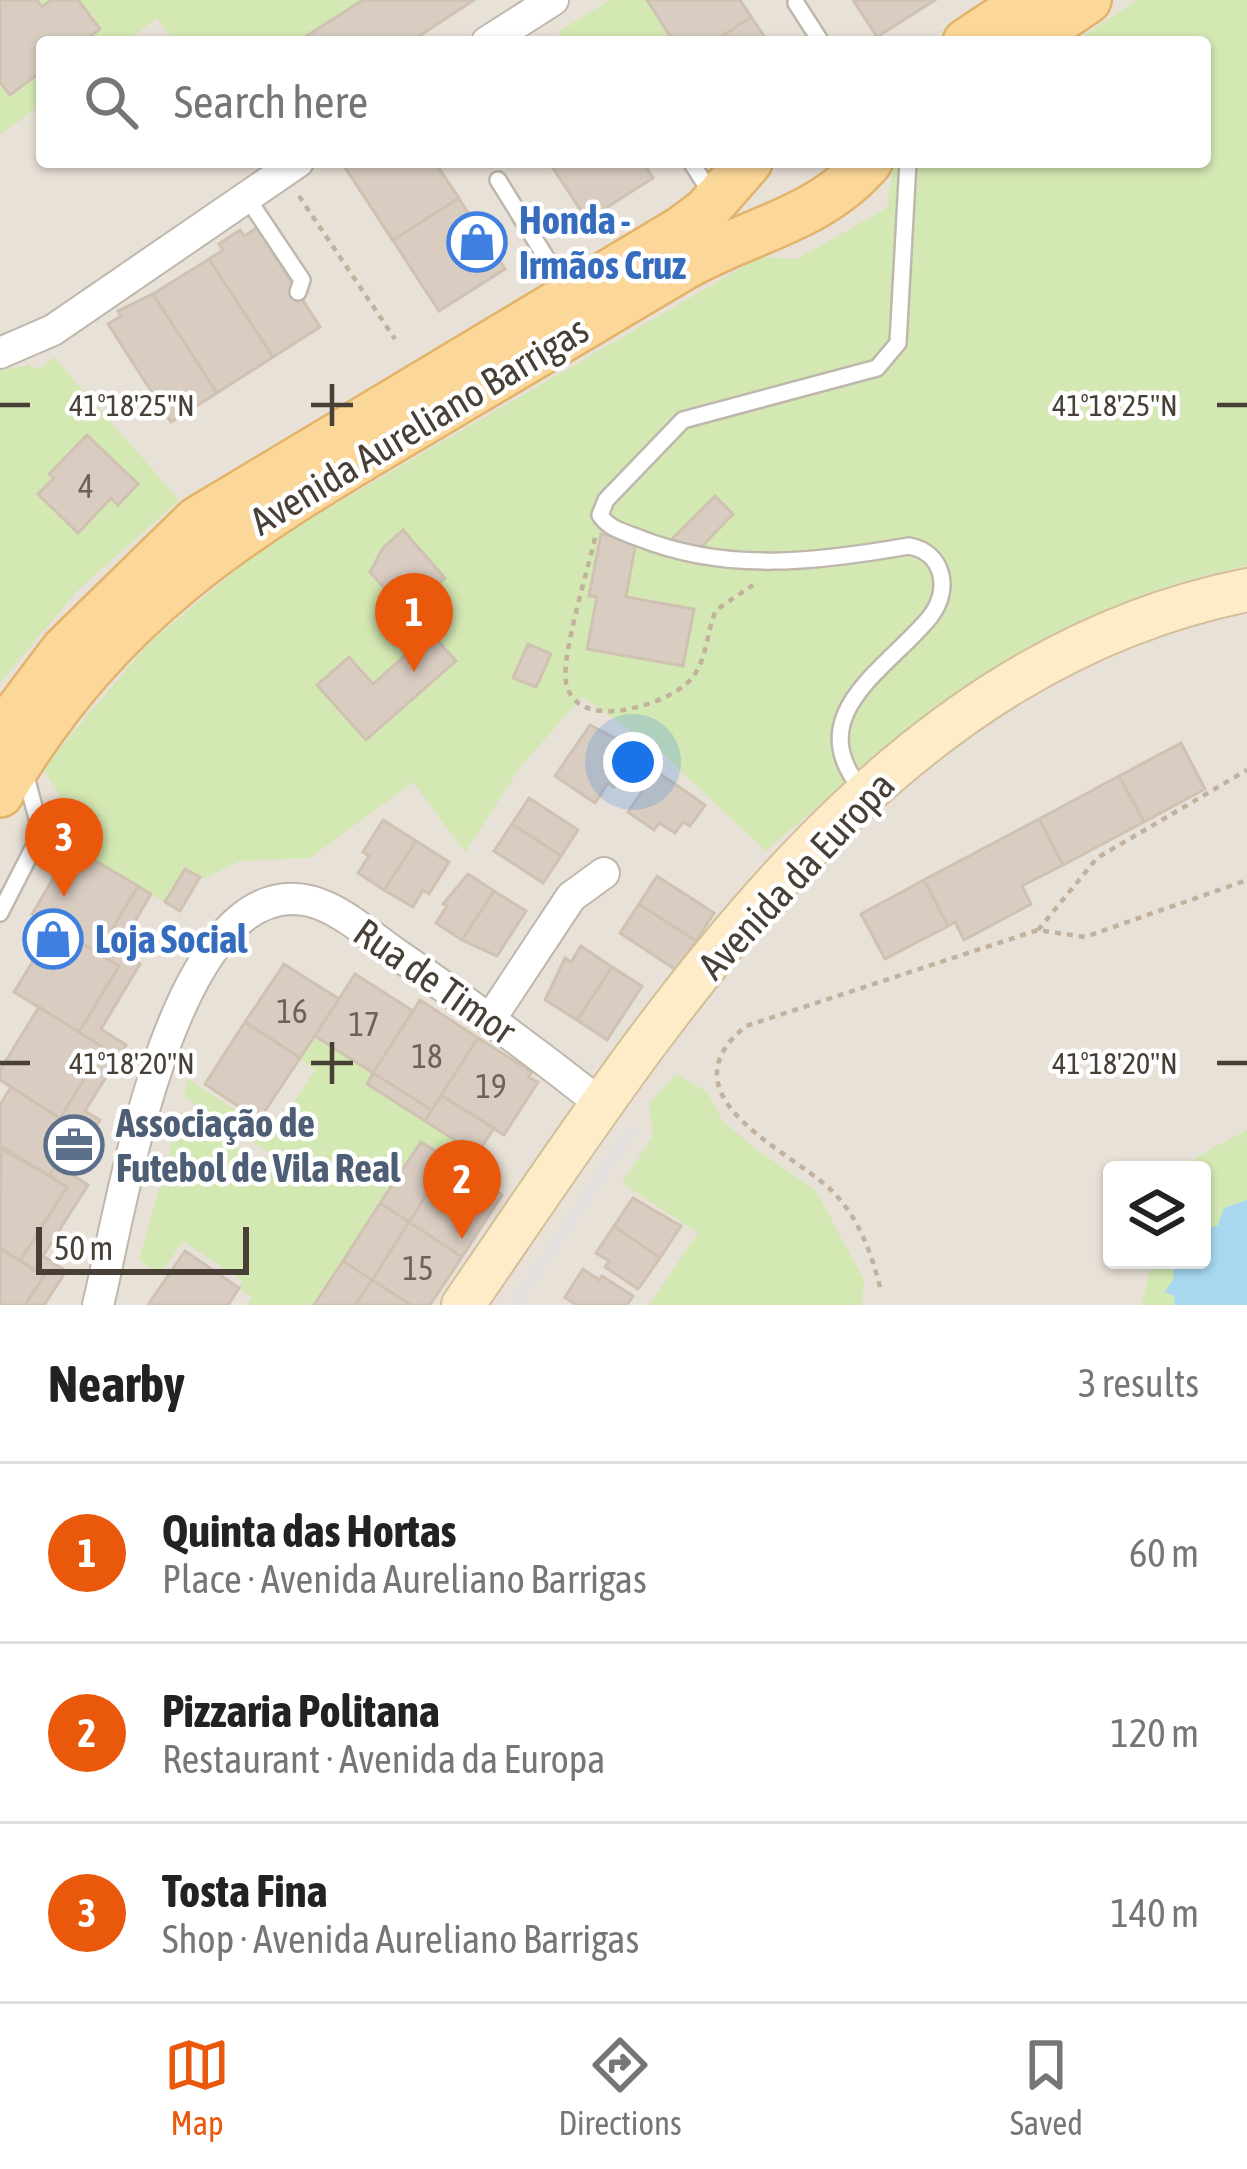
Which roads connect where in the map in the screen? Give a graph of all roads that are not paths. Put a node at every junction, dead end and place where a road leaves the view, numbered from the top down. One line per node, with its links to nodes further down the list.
1 (553, 0): 5 (street)
2 (1088, 0): 4 (main road)
3 (796, 3): 6 (lane)
4 (1015, 14): 7 (main road)
5 (496, 36)
6 (817, 36)
7 (976, 36)
8 (696, 168): 17 (lane)
9 (744, 168): 17 (main road, Avenida Aureliano Barrigas)
10 (767, 168): 18 (main road)
11 (840, 168): 18 (main road)
12 (863, 168): 18 (main road, Avenida Aureliano Barrigas)
13 (908, 168): 25 (lane)
14 (290, 173): 16 (street)
15 (498, 181): 20 (lane)
16 (246, 196): 19 (lane); 21 (street)
17 (716, 201): 20 (main road, Avenida Aureliano Barrigas)
18 (794, 219): 24 (main road, Avenida Aureliano Barrigas)
19 (298, 292)
20 (569, 296): 24 (main road, Avenida Aureliano Barrigas)
21 (0, 353)
22 (1247, 590): 25 (main road, Avenida da Europa)
23 (1247, 612): 32 (main road, Avenida da Europa)
24 (7, 762): 27 (lane)
25 (865, 794): 29 (main road, Avenida da Europa)
26 (604, 873): 28 (street)
27 (0, 913)
28 (491, 1018): 29 (street, Rua de Timor); 30 (street, Rua de Timor)
29 (601, 1105): 31 (main road, Avenida da Europa)
30 (98, 1305)
31 (464, 1305)
32 (483, 1305)

